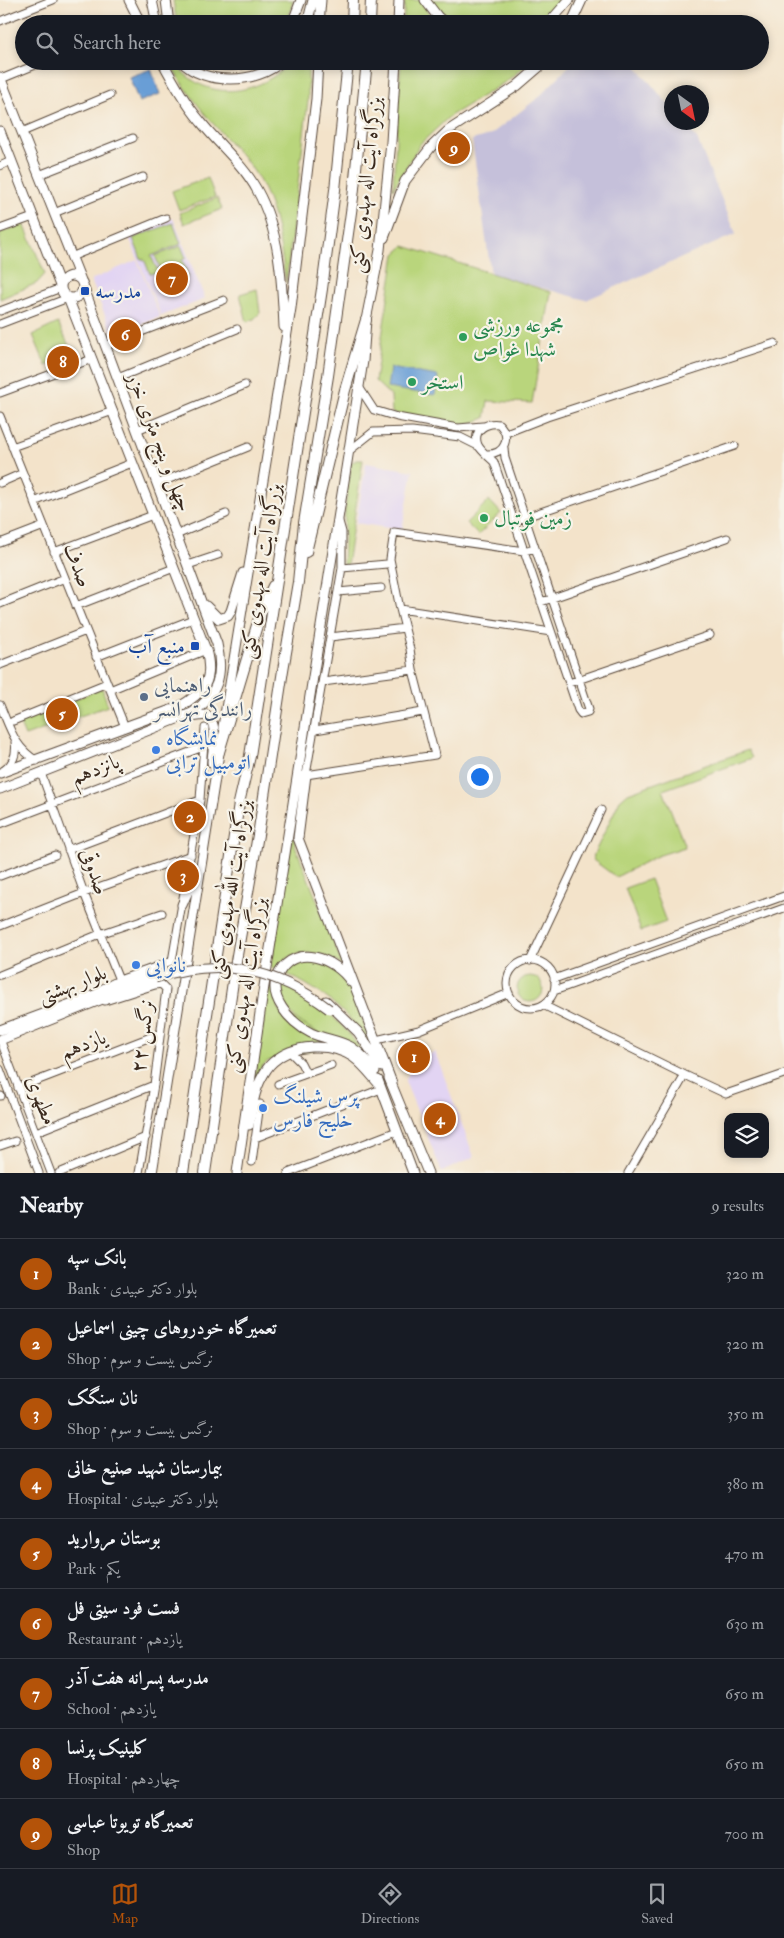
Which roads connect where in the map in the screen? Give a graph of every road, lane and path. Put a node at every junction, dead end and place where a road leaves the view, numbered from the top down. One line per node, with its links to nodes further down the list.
1 (52, 0): 26 (street)
2 (128, 0): 14 (main road)
3 (152, 0): 15 (main road)
4 (166, 0): 16 (main road)
5 (300, 0): 17 (main road)
6 (313, 0): 18 (main road)
7 (320, 0): 19 (main road)
8 (353, 0): 20 (highway)
9 (371, 0): 21 (highway)
10 (399, 0): 22 (main road)
11 (425, 0): 23 (main road)
12 (569, 0): 24 (main road)
13 (582, 0): 25 (main road)
14 (137, 15)
15 (155, 15)
16 (168, 15)
17 (295, 15)
18 (309, 15)
19 (320, 15)
20 (352, 15)
21 (370, 15)
22 (398, 15)
23 (436, 15)
24 (556, 15)
25 (575, 15)
26 (0, 21)
27 (21, 70): 36 (street)
28 (167, 70): 59 (main road)
29 (198, 70): 30 (main road)
30 (268, 70)
31 (318, 70): 59 (main road, بزرگراه آیت اله مهدوی کنی)
32 (347, 70): 103 (highway, بزرگراه آیت اله مهدوی کنی)
33 (366, 70): 105 (highway, بزرگراه آیت اله مهدوی کنی)
34 (395, 70): 49 (main road, بزرگراه آیت اله مهدوی کنی)
35 (536, 70): 49 (main road)
36 (0, 78): 39 (main road, چهل و پنج متری خزر)
37 (110, 95): 39 (street)
38 (0, 131): 41 (main road)
39 (22, 132): 43 (main road, چهل و پنج متری خزر)
40 (133, 138): 43 (street)
41 (11, 161): 42 (street); 46 (main road)
42 (0, 166)
43 (39, 175): 45 (main road, چهل و پنج متری خزر)
44 (143, 177): 45 (street)
45 (54, 213): 50 (main road, چهل و پنج متری خزر)
46 (33, 217): 48 (street); 52 (main road)
47 (166, 218): 50 (street)
48 (0, 229)
49 (380, 250): 56 (main road, بزرگراه آیت اله مهدوی کنی)
50 (72, 257): 51 (main road, چهل و پنج متری خزر)
51 (82, 283): 52 (main road); 53 (main road); 61 (main road, چهل و پنج متری خزر)
52 (61, 288): 53 (main road); 55 (street)
53 (68, 298): 57 (street); 62 (main road, چهل و پنج متری خزر)
54 (224, 300): 61 (street)
55 (0, 311)
56 (366, 320): 65 (main road, بزرگراه آیت اله مهدوی کنی); 105 (highway)
57 (0, 324)
58 (237, 329): 63 (street)
59 (285, 342): 91 (main road, بزرگراه آیت اله مهدوی کنی)
60 (775, 343): 72 (street)
61 (106, 346): 63 (main road, چهل و پنج متری خزر)
62 (92, 359): 66 (street); 67 (main road, چهل و پنج متری خزر)
63 (118, 378): 71 (main road, چهل و پنج متری خزر)
64 (245, 385): 71 (street)
65 (359, 387): 70 (street); 78 (main road, بزرگراه آیت اله مهدوی کنی)
66 (0, 393)
67 (112, 411): 76 (street); 80 (main road, چهل و پنج متری خزر)
68 (0, 416): 69 (street, صدف)
69 (2, 425): 76 (street, صدف)
70 (484, 426): 72 (street); 73 (street)
71 (137, 430): 83 (main road, چهل و پنج متری خزر)
72 (506, 433): 77 (street)
73 (478, 446): 78 (street); 79 (street)
74 (735, 446): 88 (street)
75 (248, 447): 83 (street)
76 (12, 448): 81 (street, صدف)
77 (504, 448): 79 (street); 88 (street)
78 (348, 452): 87 (main road, بزرگراه آیت اله مهدوی کنی)
79 (486, 454): 89 (street)
80 (132, 463): 84 (street); 86 (main road, چهل و پنج متری خزر)
81 (23, 473): 82 (street); 84 (street, صدف)
82 (0, 483)
83 (157, 484): 92 (main road, چهل و پنج متری خزر)
84 (34, 502): 90 (street, صدف)
85 (226, 514): 92 (street)
86 (153, 515): 97 (street); 101 (main road, چهل و پنج متری خزر)
87 (338, 517): 102 (street); 144 (main road, بزرگراه آیت اله مهدوی کنی)
88 (525, 518): 89 (street); 95 (street)
89 (514, 521): 96 (street)
90 (44, 526): 94 (street); 97 (street, صدف)
91 (254, 534): 109 (main road); 139 (main road, بزرگراه آیت اله مهدوی کنی)
92 (176, 535): 100 (main road, چهل و پنج متری خزر)
93 (727, 538): 108 (street)
94 (0, 543)
95 (535, 548): 96 (street); 108 (street)
96 (524, 551): 110 (street); 113 (street)
97 (54, 552): 104 (street, صدف)
98 (218, 555): 100 (street)
99 (387, 564): 102 (street)
100 (188, 565): 109 (main road, چهل و پنج متری خزر)
101 (174, 568): 112 (street); 114 (main road, چهل و پنج متری خزر)
102 (342, 568): 107 (street)
103 (278, 573): 139 (highway); 209 (highway, بزرگراه آیت اله مهدوی کنی)
104 (65, 578): 111 (street); 112 (street, صدف)
105 (298, 582): 210 (highway, بزرگراه آیت الله مهدوی کنی)
106 (381, 588): 107 (street)
107 (338, 592): 119 (street)
108 (552, 598): 110 (street); 124 (street)
109 (201, 600): 131 (main road, چهل و پنج متری خزر)
110 (541, 602): 117 (street)
111 (0, 604)
112 (76, 606): 116 (street, صدف)
113 (400, 609): 117 (street); 123 (street)
114 (194, 619): 120 (main road, چهل و پنج متری خزر); 121 (street)
115 (404, 628): 119 (street)
116 (86, 631): 121 (street, صدف); 122 (street)
117 (551, 632): 126 (street)
118 (710, 635): 124 (street)
119 (330, 637): 125 (street)
120 (206, 650): 127 (street); 129 (main road, چهل و پنج متری خزر)
121 (96, 657): 127 (street, صدف)
122 (0, 665)
123 (413, 670): 125 (street); 130 (street)
124 (580, 679): 126 (street); 126 (street)
125 (323, 682): 136 (street)
126 (569, 683)
127 (108, 687): 132 (street); 134 (street, صدف)
128 (0, 705): 137 (street)
129 (179, 706): 131 (main road); 134 (main road)
130 (424, 712): 136 (street); 143 (street)
131 (185, 717): 133 (main road)
132 (13, 720)
133 (173, 721): 142 (main road); 146 (main road)
134 (125, 727): 140 (main road)
135 (204, 728): 138 (street)
136 (315, 730): 143 (street)
137 (15, 740): 140 (street); 141 (street)
138 (203, 747): 148 (street); 149 (street, پانزدهم)
139 (219, 752): 146 (main road, بزرگراه آیت اله مهدوی کنی)
140 (37, 761): 141 (main road)
141 (0, 773)
142 (41, 773): 145 (main road); 149 (street, صدوقی)
143 (306, 775): 147 (main road)
144 (296, 780): 147 (main road); 151 (main road, بزرگراه آیت اله مهدوی کنی)
145 (0, 789)
146 (213, 790): 156 (main road, بزرگراه آیت اله مهدوی کنی)
147 (303, 796): 151 (main road); 172 (main road)
148 (200, 800): 153 (street); 155 (street)
149 (52, 804): 152 (street, پانزدهم); 153 (street, صدوقی)
150 (601, 810): 165 (street)
151 (291, 813): 202 (main road, بزرگراه آیت اله مهدوی کنی)
152 (0, 824)
153 (68, 850): 158 (street, صدوقی)
154 (55, 855): 157 (street)
155 (191, 855): 158 (street); 160 (street)
156 (202, 859): 160 (main road); 208 (main road, بزرگراه آیت اله مهدوی کنی)
157 (0, 876)
158 (84, 893): 163 (street); 164 (street, صدوقی)
159 (784, 896): 168 (street)
160 (182, 905): 169 (street)
161 (784, 908): 170 (street)
162 (162, 913): 164 (street)
163 (0, 926)
164 (100, 934): 166 (street); 169 (street, صدوقی)
165 (530, 960): 168 (street); 171 (street)
166 (0, 975)
167 (156, 975): 173 (main road, بلوار بهشتی); 174 (main road, بلوار بهشتی); 175 (main road, bridge)
168 (554, 979): 170 (street)
169 (119, 980): 173 (street)
170 (554, 991): 176 (street)
171 (509, 993): 176 (street); 180 (street)
172 (360, 997): 180 (main road); 186 (main road)
173 (69, 1004): 177 (main road, بلوار بهشتی)
174 (85, 1005): 178 (street, نرگس ۲۲); 179 (main road, بلوار بهشتی)
175 (328, 1005): 186 (main road); 190 (main road)
176 (543, 1005): 189 (street)
177 (0, 1030)
178 (161, 1033): 192 (street, نرگس ۲۲); 194 (street, یازدهم)
179 (0, 1040): 194 (street, مطهری)
180 (376, 1040): 190 (main road)
181 (301, 1049): 182 (main road); 183 (street); 193 (main road)
182 (290, 1052): 183 (street); 202 (main road)
183 (301, 1063): 187 (street)
184 (331, 1065): 187 (street)
185 (0, 1069): 204 (street, مطهری)
186 (375, 1071): 193 (main road)
187 (306, 1073): 191 (street)
188 (784, 1074): 189 (street)
189 (684, 1075): 215 (street)
190 (392, 1083): 214 (main road)
191 (278, 1084)
192 (154, 1085): 197 (street); 198 (street, نرگس ۲۲)
193 (380, 1087): 196 (main road); 199 (street)
194 (18, 1088): 197 (street, مطهری)
195 (260, 1104): 199 (street)
196 (397, 1131): 212 (street); 213 (main road)
197 (36, 1132): 205 (street, مطهری)
198 (146, 1137): 206 (street); 207 (street, نرگس ۲۲)
199 (255, 1138): 203 (street)
200 (15, 1141): 201 (street)
201 (0, 1146)
202 (240, 1157): 211 (main road, بزرگراه آیت اله مهدوی کنی)
203 (252, 1162)
204 (39, 1173)
205 (51, 1173)
206 (59, 1173)
207 (139, 1173)
208 (152, 1173)
209 (183, 1173)
210 (206, 1173)
211 (238, 1173)
212 (288, 1173)
213 (411, 1173)
214 (428, 1173)
215 (628, 1173)

